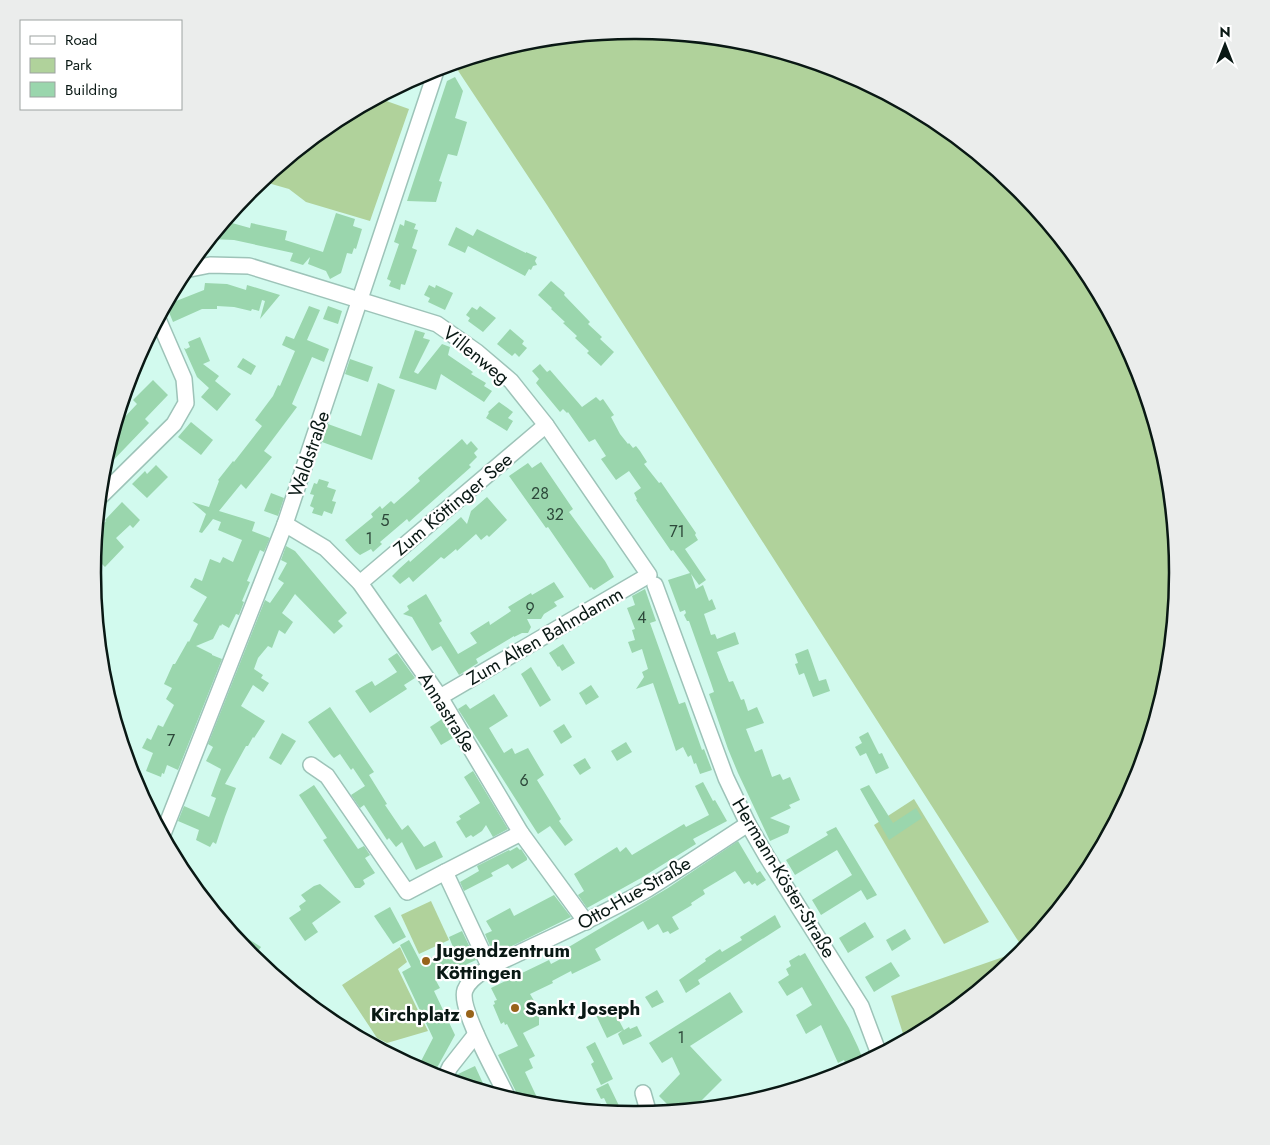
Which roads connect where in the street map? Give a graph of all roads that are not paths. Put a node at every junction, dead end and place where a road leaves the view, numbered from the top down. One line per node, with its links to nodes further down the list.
1 (434, 78): 3 (street, Waldstraße)
2 (197, 268): 3 (street, Villenweg)
3 (360, 300): 5 (street, Villenweg); 7 (street, Waldstraße)
4 (161, 327): 6 (street)
5 (546, 425): 8 (street, Villenweg); 9 (street, Zum Köttinger See)
6 (108, 489)
7 (285, 524): 9 (street, Annastraße); 13 (street, Waldstraße)
8 (652, 580): 10 (street, Zum Alten Bahndamm); 12 (street, Hermann-Köster-Straße)
9 (360, 583): 10 (street, Annastraße)
10 (440, 697): 14 (street, Annastraße)
11 (312, 765): 15 (street)
12 (748, 824): 16 (street, Otto-Hue-Straße); 19 (street, Hermann-Köster-Straße)
13 (165, 826)
14 (521, 833): 15 (street); 16 (street, Annastraße)
15 (445, 872): 17 (street)
16 (586, 922): 17 (street, Otto-Hue-Straße)
17 (490, 968): 18 (street)
18 (476, 1034): 20 (street); 21 (street)
19 (877, 1048)
20 (447, 1072)
21 (504, 1090)
22 (643, 1093): 23 (street)
23 (647, 1106)

